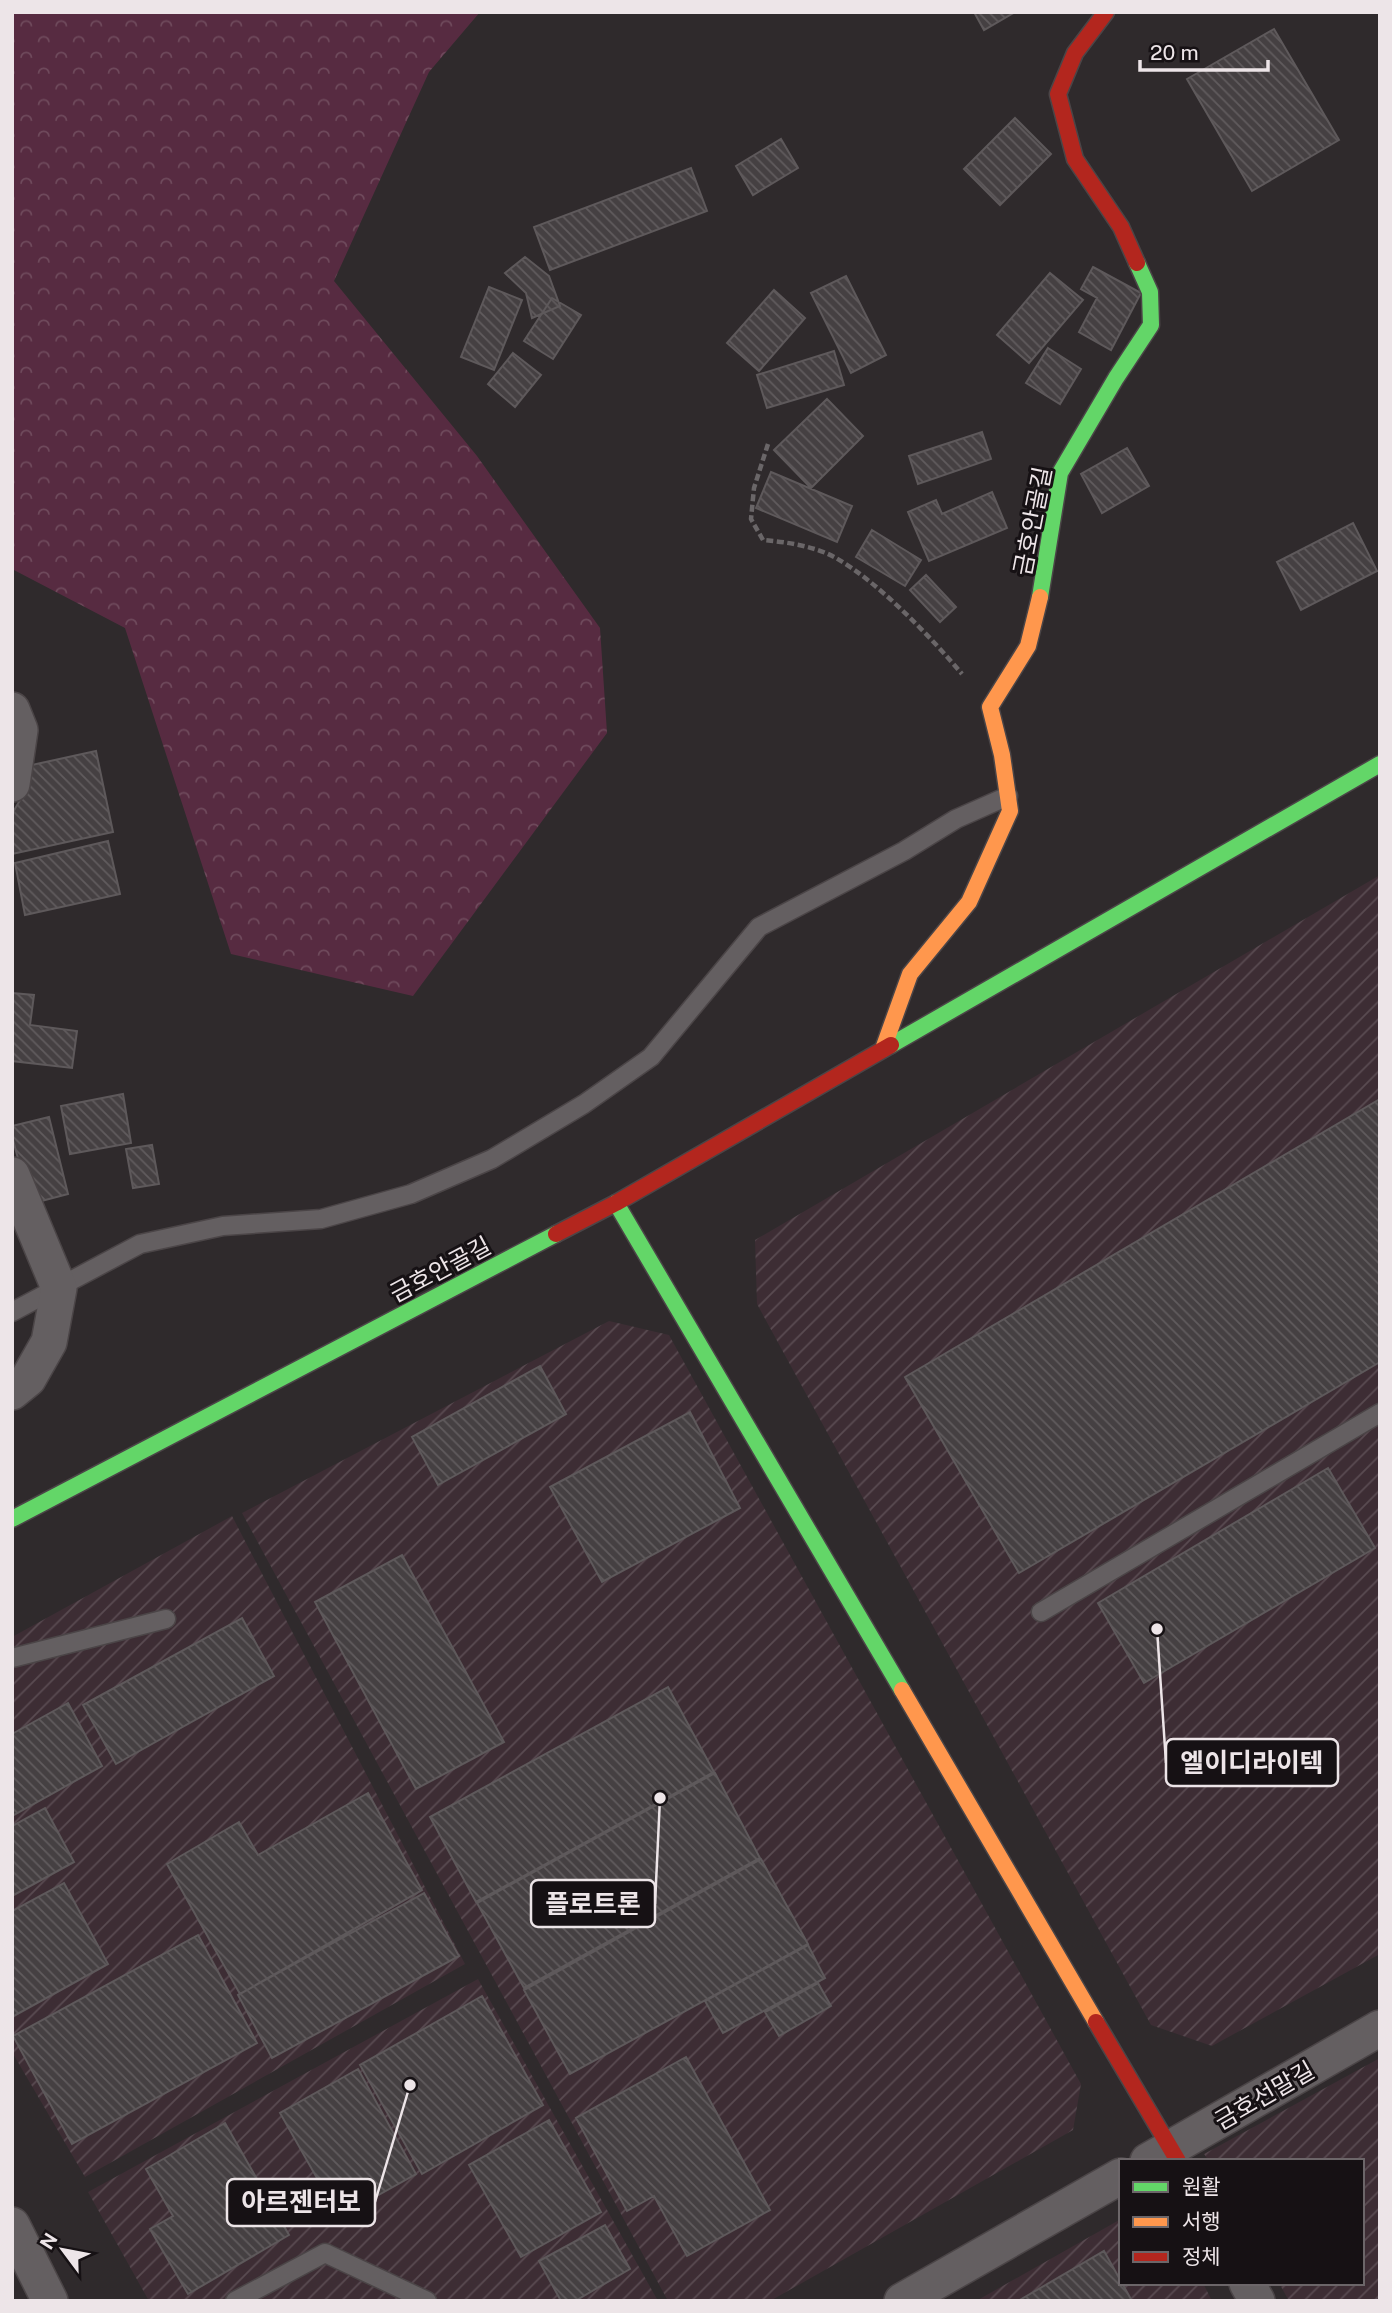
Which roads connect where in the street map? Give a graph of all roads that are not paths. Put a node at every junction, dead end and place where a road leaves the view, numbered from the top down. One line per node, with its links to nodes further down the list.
1 (1106, 12): 5 (street, 금호안골길)
2 (12, 710): 4 (street)
3 (1380, 764): 6 (street, 금호안골길)
4 (12, 784)
5 (1008, 796): 6 (street); 9 (lane)
6 (883, 1049): 8 (street, 금호안골길)
7 (12, 1175): 9 (street)
8 (616, 1202): 13 (street, 금호안골길); 18 (street)
9 (59, 1288): 10 (lane); 11 (street)
10 (12, 1312)
11 (12, 1392)
12 (1379, 1416): 14 (lane)
13 (12, 1519)
14 (1041, 1612)
15 (166, 1619): 16 (lane)
16 (12, 1658)
17 (1380, 2028): 18 (street, 금호선말길)
18 (1165, 2156)
19 (1119, 2177): 25 (street)
20 (12, 2225): 22 (street)
21 (1248, 2285): 26 (street)
22 (50, 2301)
23 (234, 2301): 24 (lane)
24 (427, 2301)
25 (902, 2301)
26 (1257, 2301)

